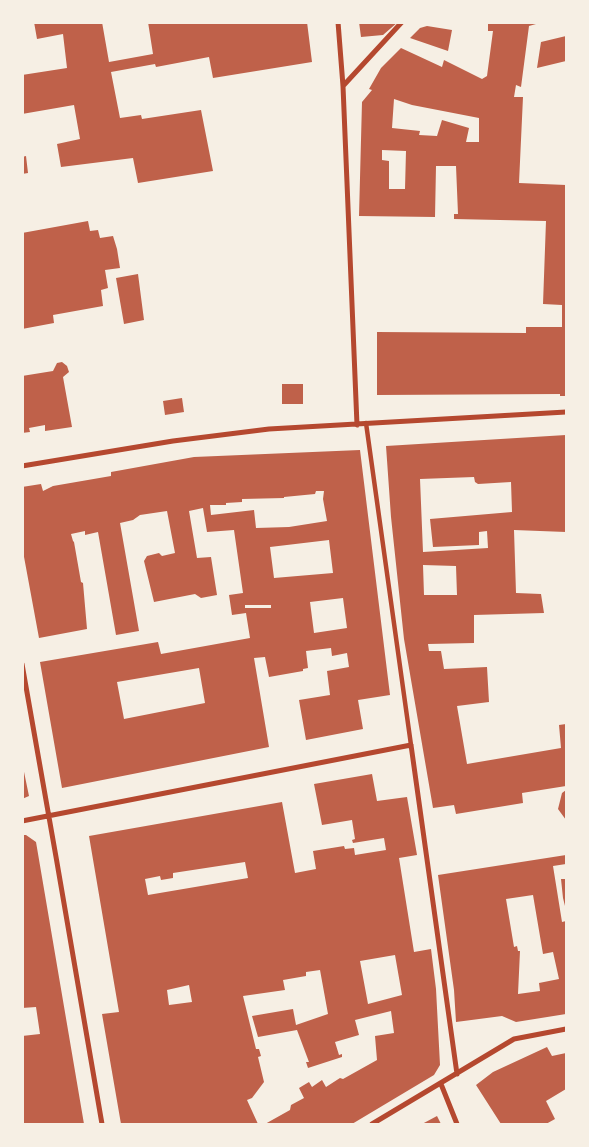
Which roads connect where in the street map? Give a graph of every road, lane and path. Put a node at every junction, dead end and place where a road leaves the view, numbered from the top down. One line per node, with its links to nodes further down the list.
1 (338, 22): 3 (street)
2 (402, 22): 3 (street)
3 (343, 86): 6 (street)
4 (566, 412): 5 (street)
5 (366, 423): 6 (street); 9 (street)
6 (357, 425): 7 (street)
7 (22, 466)
8 (22, 664): 10 (street)
9 (411, 745): 10 (street); 13 (street)
10 (50, 816): 11 (street); 15 (street)
11 (22, 821)
12 (566, 1029): 13 (street)
13 (457, 1074): 14 (street)
14 (441, 1084): 16 (street); 17 (street)
15 (102, 1124)
16 (372, 1124)
17 (457, 1124)

